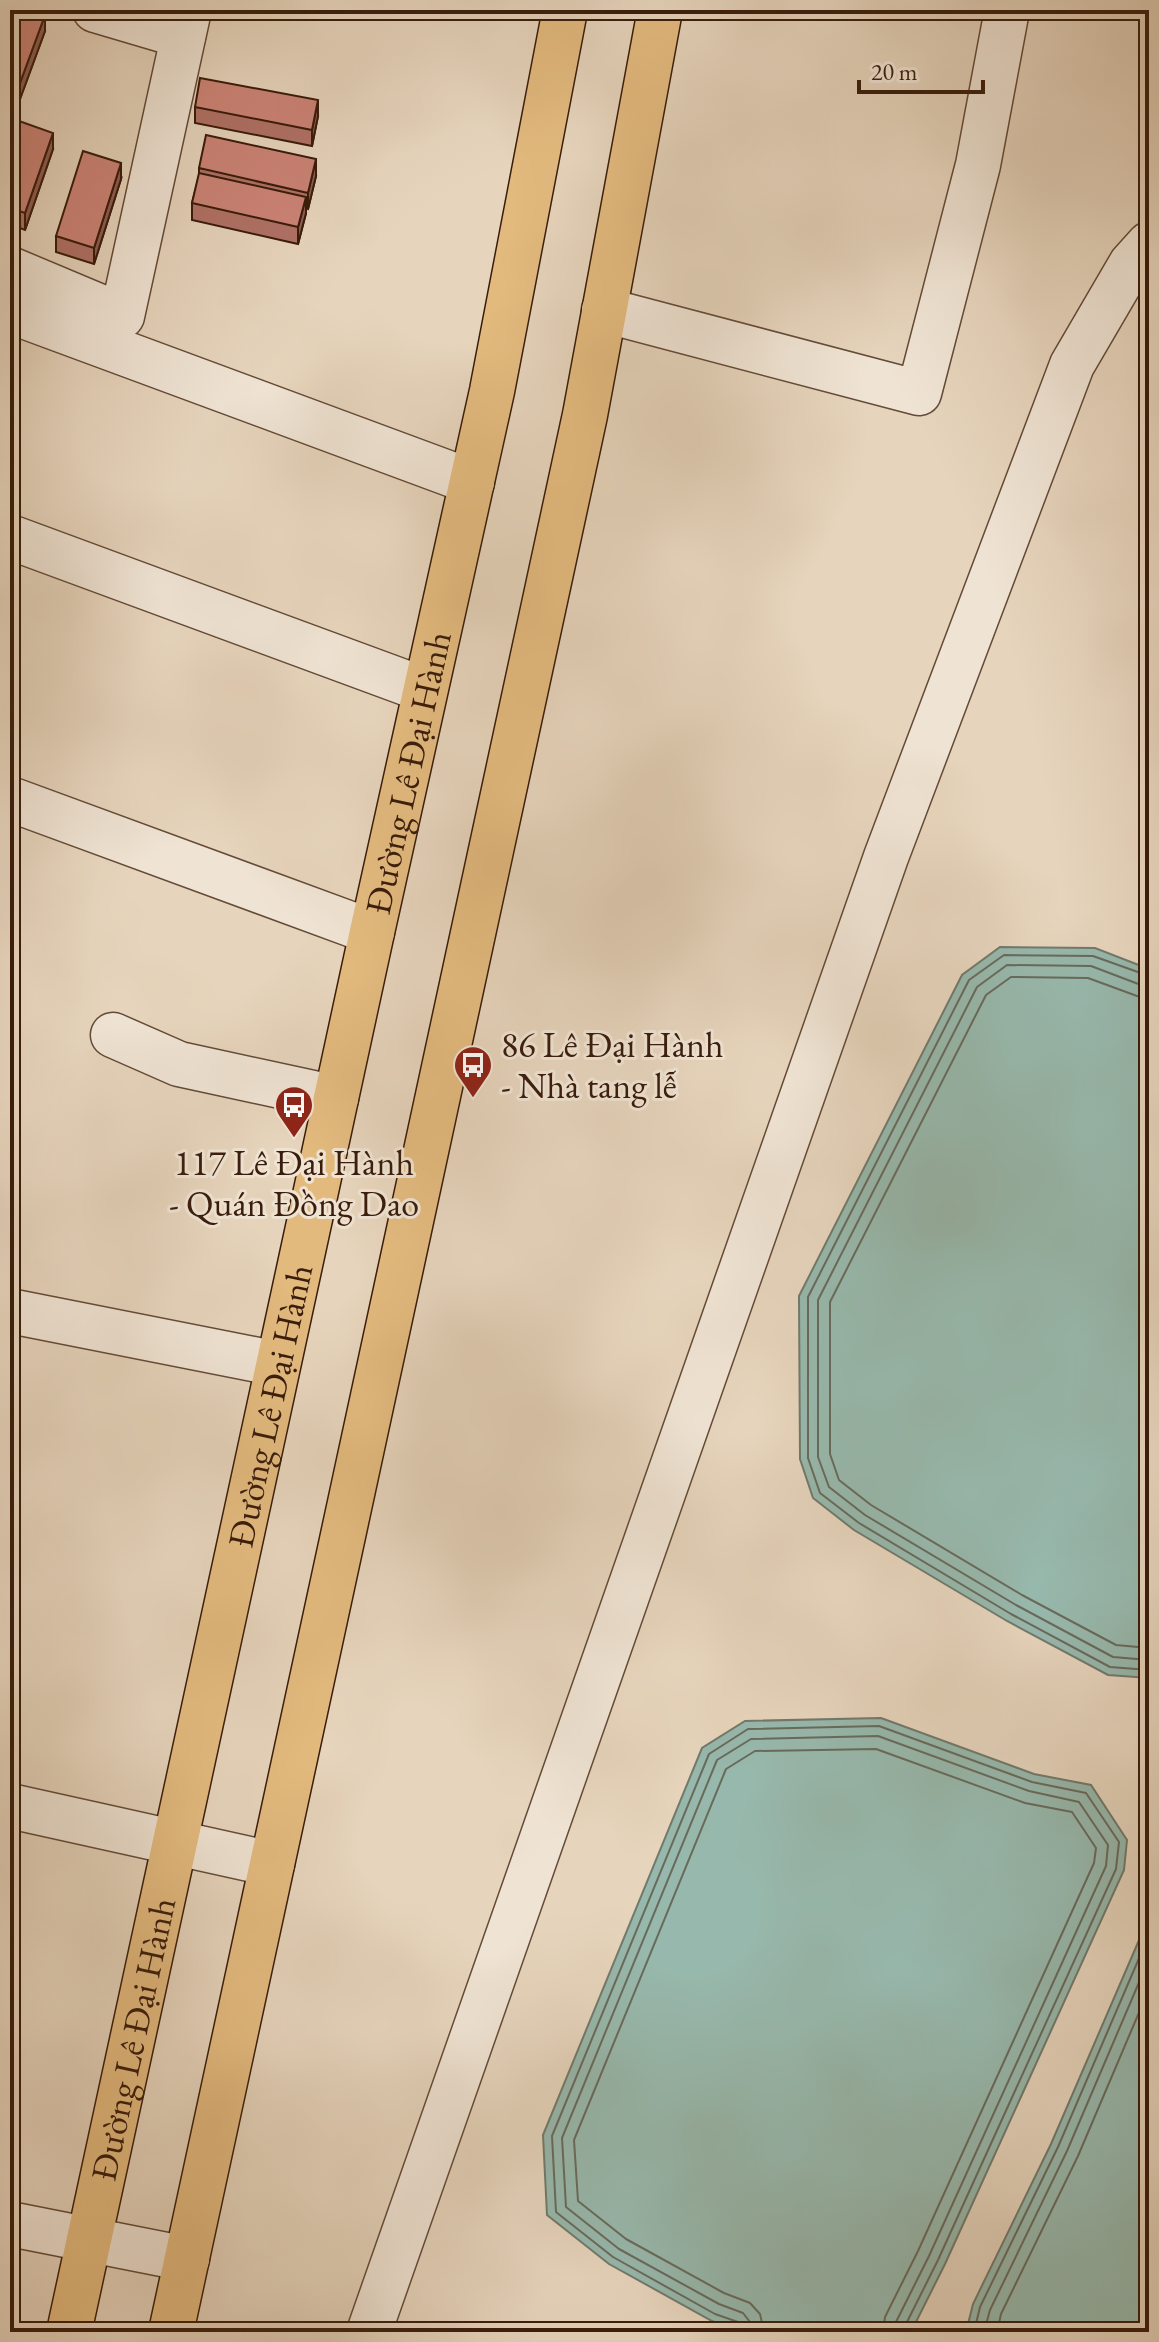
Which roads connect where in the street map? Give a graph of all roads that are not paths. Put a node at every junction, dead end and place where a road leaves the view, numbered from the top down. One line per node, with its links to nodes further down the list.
1 (95, 10): 5 (street)
2 (565, 10): 10 (main road, Đường Lê Đại Hành)
3 (660, 10): 8 (main road)
4 (1007, 10): 8 (street)
5 (186, 23): 7 (street)
6 (1149, 244): 27 (street)
7 (10, 269)
8 (604, 310): 21 (main road)
9 (10, 311): 10 (street)
10 (472, 482): 12 (main road, Đường Lê Đại Hành)
11 (10, 537): 12 (street)
12 (425, 690): 14 (main road, Đường Lê Đại Hành)
13 (10, 799): 14 (street)
14 (372, 932): 16 (main road, Đường Lê Đại Hành)
15 (113, 1035): 16 (street)
16 (336, 1098): 18 (main road, Đường Lê Đại Hành)
17 (10, 1311): 18 (street)
18 (278, 1364): 20 (main road, Đường Lê Đại Hành)
19 (10, 1806): 20 (street)
20 (174, 1843): 21 (street); 23 (main road, Đường Lê Đại Hành)
21 (272, 1864): 24 (main road)
22 (10, 2224): 23 (street)
23 (89, 2239): 24 (street); 25 (main road, Đường Lê Đại Hành)
24 (187, 2259): 26 (main road)
25 (69, 2332)
26 (171, 2332)
27 (369, 2332)

